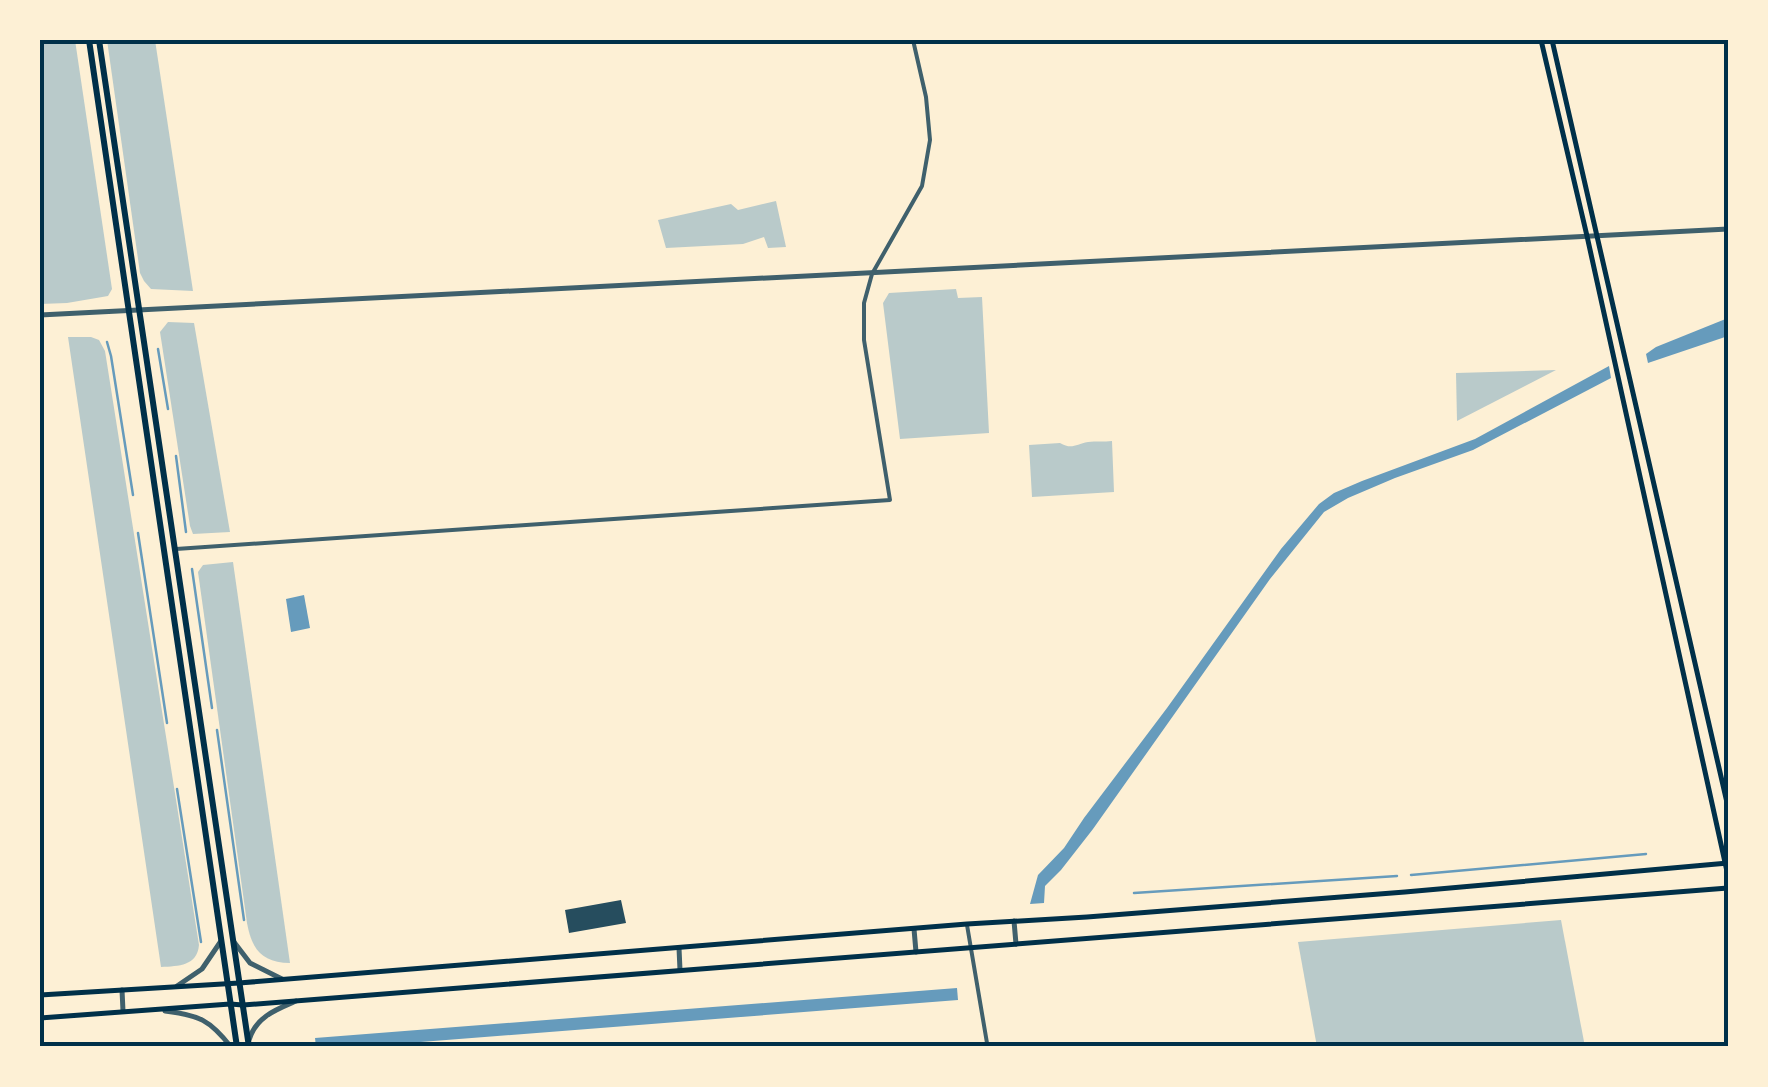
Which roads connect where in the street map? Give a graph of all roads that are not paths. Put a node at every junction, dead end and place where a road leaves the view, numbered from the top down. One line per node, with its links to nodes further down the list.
1 (89, 40): 10 (main road)
2 (99, 40): 11 (main road)
3 (913, 40): 9 (street)
4 (1541, 40): 7 (main road)
5 (1552, 40): 8 (main road)
6 (1728, 229): 8 (street)
7 (1587, 236): 8 (street); 9 (street); 15 (main road)
8 (1598, 236): 14 (main road)
9 (872, 274): 11 (street); 13 (street)
10 (128, 310): 11 (street); 12 (street); 22 (main road)
11 (139, 310): 13 (main road)
12 (40, 315)
13 (174, 549): 21 (main road)
14 (1728, 807)
15 (1727, 863): 16 (main road); 18 (main road)
16 (1728, 876)
17 (1728, 888): 23 (main road)
18 (1014, 921): 19 (main road); 23 (street)
19 (967, 924): 20 (main road); 24 (street)
20 (914, 929): 25 (main road); 26 (street)
21 (232, 938): 28 (street); 30 (main road)
22 (220, 941): 29 (main road); 31 (street)
23 (1016, 944): 24 (main road)
24 (970, 947): 26 (main road); 40 (street)
25 (679, 948): 27 (street); 28 (main road)
26 (916, 952): 27 (main road)
27 (680, 972): 34 (main road)
28 (282, 979): 30 (main road)
29 (227, 983): 30 (main road); 31 (main road); 35 (main road)
30 (239, 983): 36 (main road)
31 (177, 986): 32 (main road)
32 (122, 990): 33 (main road); 38 (street)
33 (40, 995)
34 (296, 1001): 36 (main road); 41 (street)
35 (230, 1004): 36 (main road); 37 (main road); 42 (main road)
36 (243, 1005): 41 (main road)
37 (152, 1009): 38 (main road); 42 (street)
38 (124, 1012): 39 (main road)
39 (40, 1018)
40 (986, 1044)
41 (249, 1045)
42 (234, 1047)

